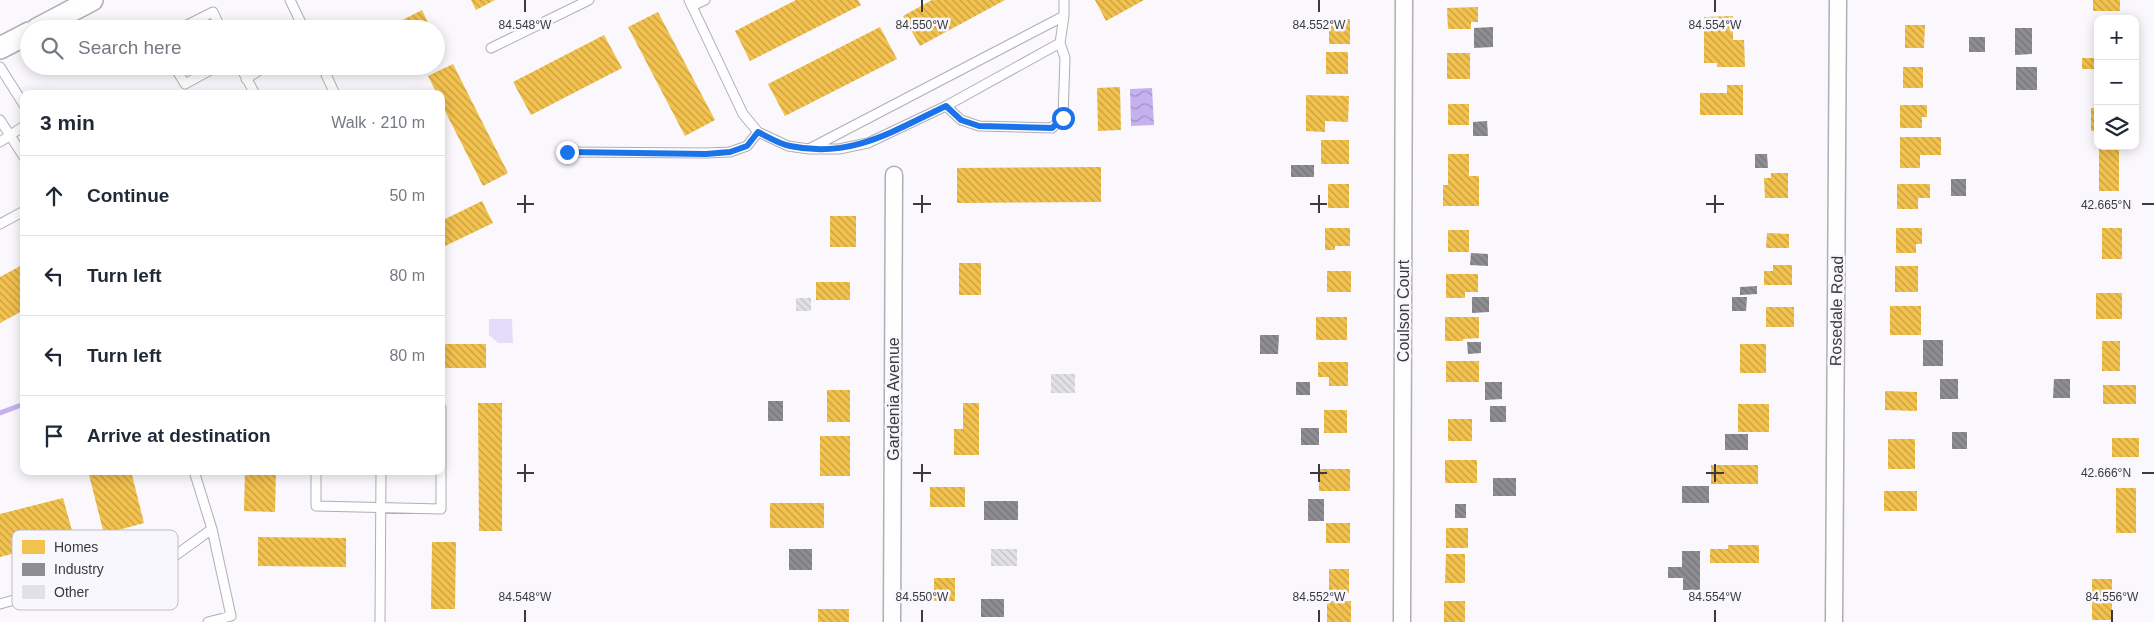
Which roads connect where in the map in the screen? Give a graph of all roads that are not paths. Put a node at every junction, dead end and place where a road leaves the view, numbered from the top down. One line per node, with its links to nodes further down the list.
1 (92, 0): 10 (street)
2 (290, 0): 13 (lane)
3 (589, 0): 17 (lane)
4 (705, 0): 8 (lane)
5 (1064, 0): 9 (lane)
6 (1404, 0): 50 (street, Coulson Court)
7 (1838, 0): 51 (street, Rosedale Road)
8 (691, 3): 31 (lane)
9 (1064, 16): 15 (lane); 34 (lane)
10 (55, 20)
11 (196, 20): 12 (lane)
12 (216, 20)
13 (300, 20)
14 (20, 38): 16 (street)
15 (1060, 43): 28 (lane); 28 (lane)
16 (0, 48)
17 (491, 48)
18 (0, 67): 27 (lane)
19 (180, 75): 20 (lane)
20 (202, 75)
21 (244, 75): 24 (lane)
22 (252, 75): 24 (lane)
23 (326, 75): 26 (lane)
24 (246, 79): 25 (lane)
25 (253, 90)
26 (333, 90)
27 (20, 99)
28 (946, 106): 34 (lane)
29 (0, 120): 32 (lane)
30 (20, 129): 32 (lane)
31 (758, 132): 34 (lane); 36 (lane)
32 (10, 136): 33 (lane); 35 (lane)
33 (0, 142)
34 (809, 149)
35 (20, 151)
36 (567, 152)
37 (894, 175): 49 (street, Gardenia Avenue)
38 (20, 213): 39 (lane)
39 (0, 224)
40 (195, 475): 45 (lane)
41 (316, 475): 44 (lane)
42 (381, 475): 44 (lane)
43 (441, 475): 44 (lane)
44 (381, 507): 48 (lane)
45 (212, 529): 46 (lane); 47 (lane)
46 (178, 554)
47 (208, 622)
48 (380, 622)
49 (892, 622)
50 (1402, 622)
51 (1834, 622)

